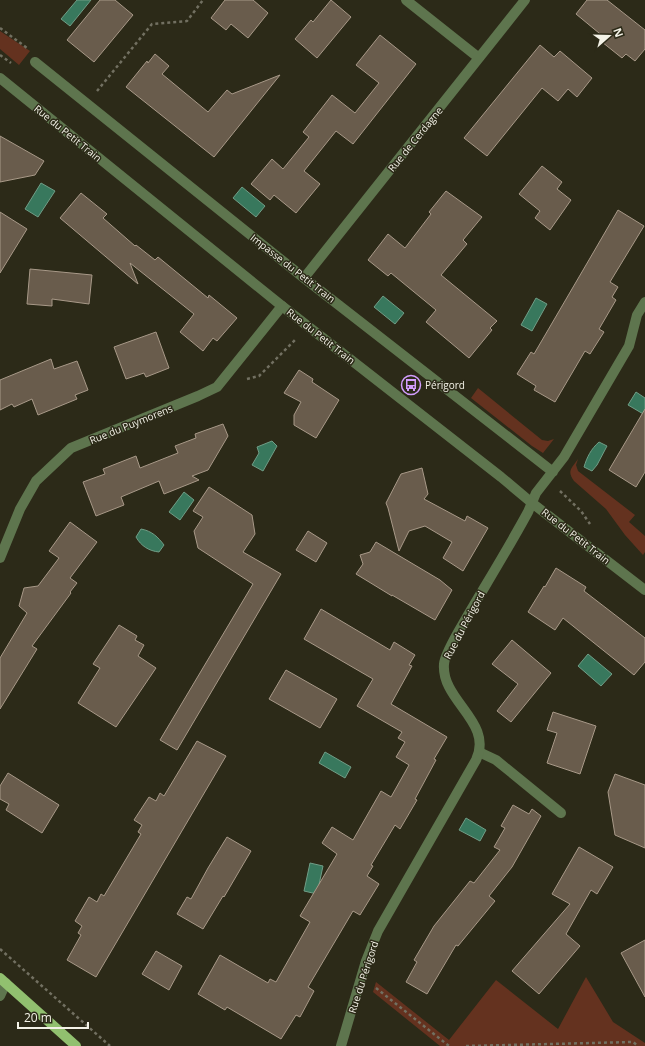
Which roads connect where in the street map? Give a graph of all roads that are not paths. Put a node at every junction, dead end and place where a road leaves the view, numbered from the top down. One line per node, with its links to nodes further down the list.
1 (406, 0): 3 (street)
2 (525, 0): 3 (street, Rue de Cerdagne)
3 (479, 58): 6 (street, Rue de Cerdagne)
4 (35, 62): 6 (street, Impasse du Petit Train)
5 (0, 78): 8 (street, Rue du Petit Train)
6 (304, 278): 9 (street, Impasse du Petit Train)
7 (645, 302): 9 (street, Rue du Périgord)
8 (282, 306): 10 (street, Rue du Petit Train); 11 (street, Rue du Puymorens)
9 (550, 475): 10 (street, Rue du Périgord)
10 (532, 503): 12 (street, Rue du Petit Train); 13 (street, Rue du Périgord)
11 (0, 558)
12 (645, 590)
13 (479, 752): 14 (street); 18 (street, Rue du Périgord)
14 (561, 813)
15 (3, 981): 16 (street); 17 (main road)
16 (0, 996)
17 (76, 1046)
18 (341, 1046)

